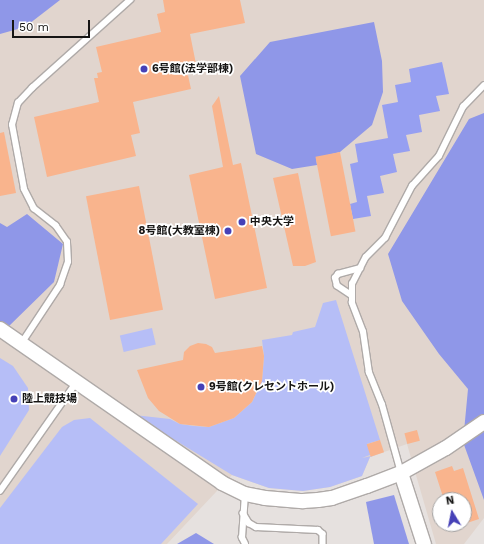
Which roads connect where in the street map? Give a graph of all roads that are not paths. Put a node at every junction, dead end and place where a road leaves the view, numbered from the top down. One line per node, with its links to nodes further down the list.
1 (130, 0): 6 (lane)
2 (484, 85): 3 (lane)
3 (360, 268): 4 (lane); 4 (lane)
4 (352, 296): 9 (lane)
5 (0, 330): 6 (street)
6 (21, 344): 7 (street)
7 (76, 383): 10 (lane); 11 (street)
8 (484, 422): 9 (street)
9 (401, 473): 11 (street); 15 (street)
10 (0, 491)
11 (245, 494): 12 (lane)
12 (243, 513): 13 (lane); 14 (lane)
13 (245, 544)
14 (323, 544)
15 (424, 544)

